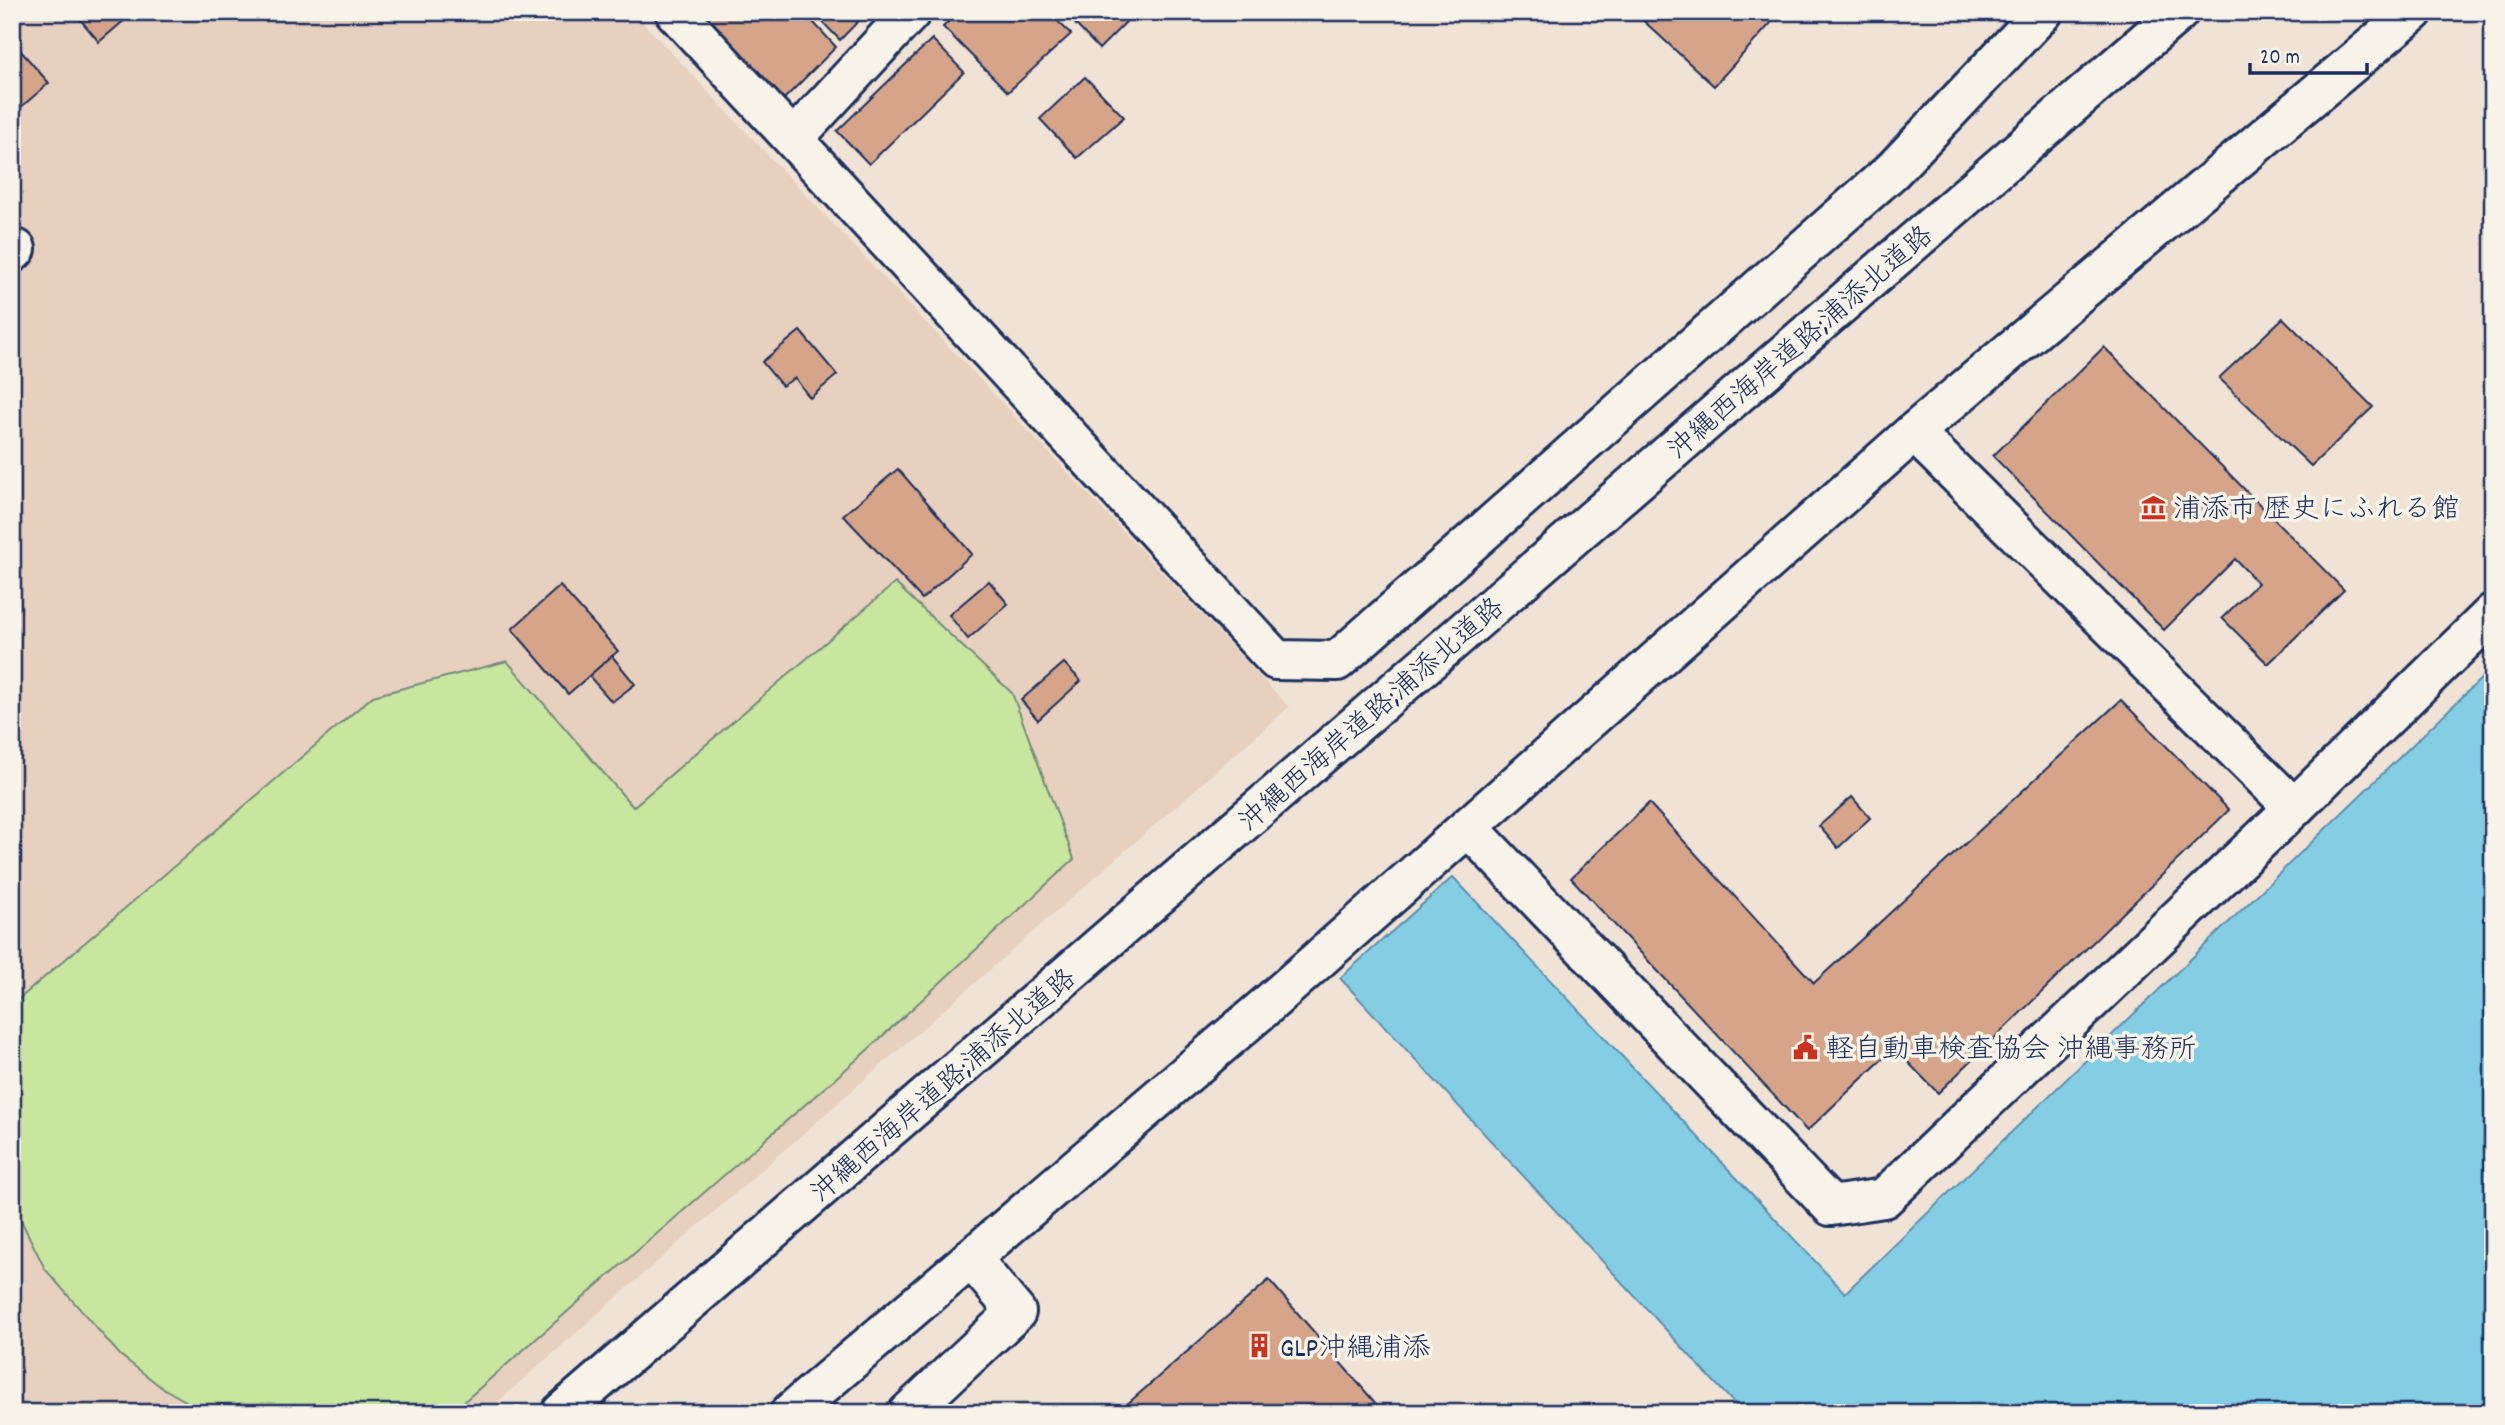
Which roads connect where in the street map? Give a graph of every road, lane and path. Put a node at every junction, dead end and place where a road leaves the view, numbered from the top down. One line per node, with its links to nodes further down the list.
1 (675, 12): 6 (main road)
2 (911, 12): 6 (main road)
3 (2043, 12): 6 (main road)
4 (2179, 12): 12 (main road, 沖縄西海岸道路;浦添北道路)
5 (2413, 12): 7 (main road)
6 (794, 138)
7 (1914, 432): 9 (main road); 10 (main road)
8 (2493, 612): 9 (main road)
9 (2294, 808): 10 (main road)
10 (1469, 828): 11 (main road)
11 (971, 1258): 13 (main road); 14 (main road)
12 (561, 1413)
13 (790, 1413)
14 (908, 1413)

